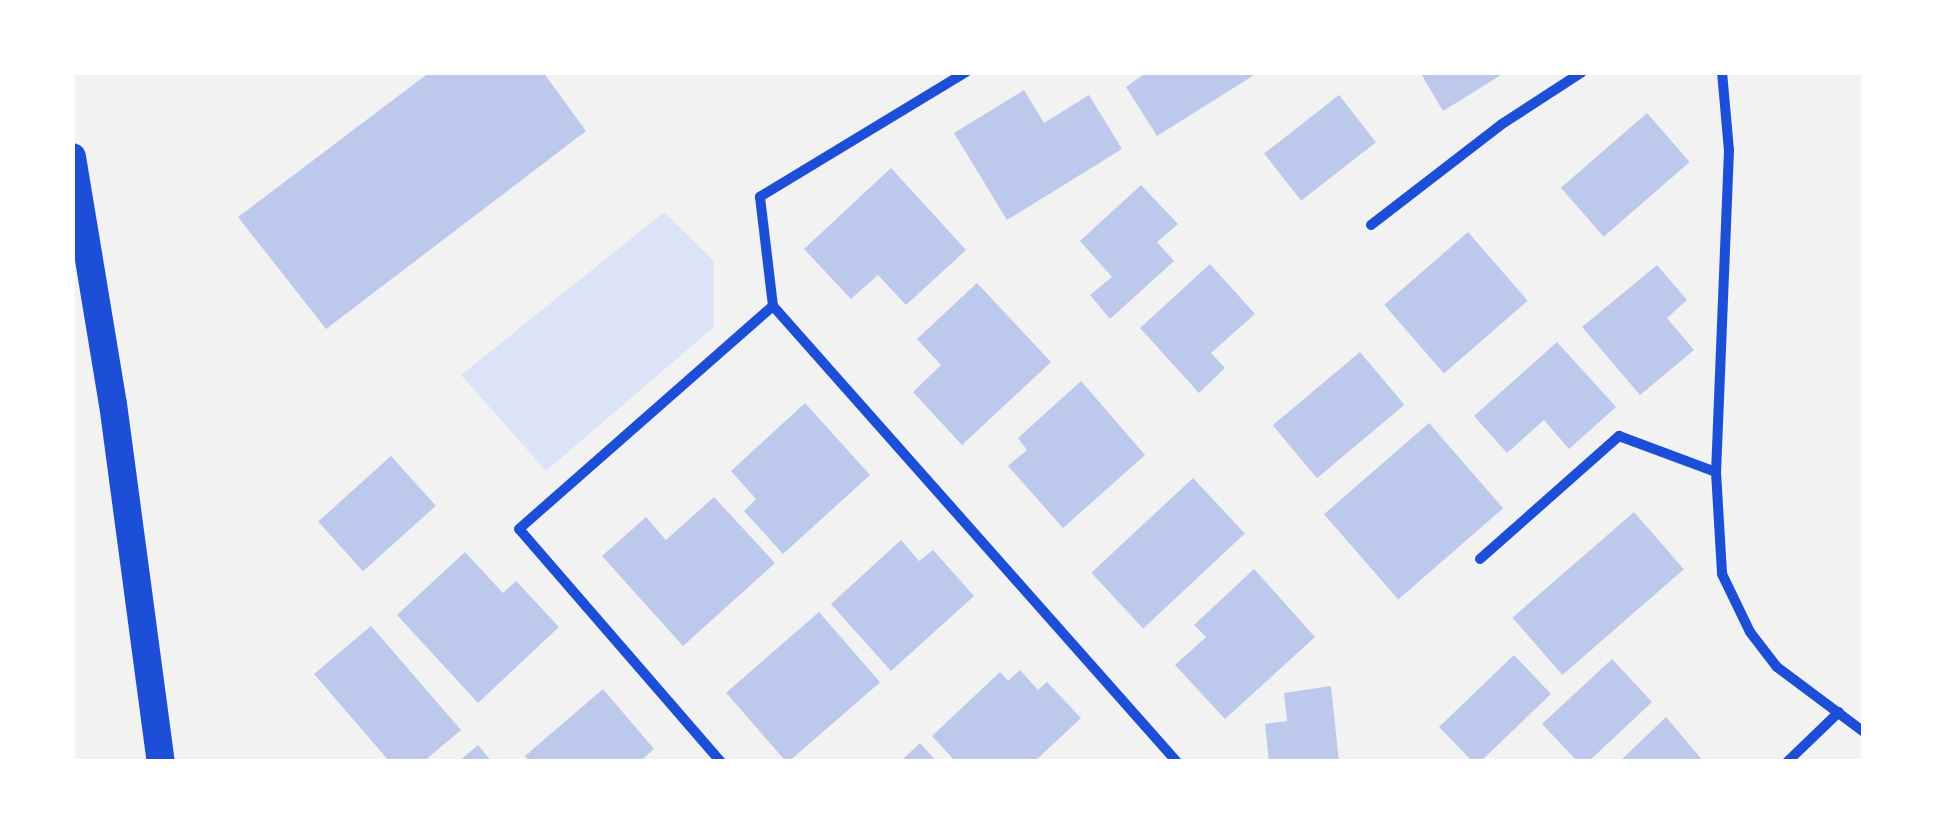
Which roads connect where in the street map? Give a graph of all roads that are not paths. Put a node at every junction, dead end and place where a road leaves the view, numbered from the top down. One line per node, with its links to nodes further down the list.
1 (966, 72): 6 (street)
2 (1582, 72): 5 (street)
3 (1722, 72): 7 (street)
4 (72, 156): 11 (highway)
5 (1372, 225)
6 (773, 306): 12 (street); 13 (street)
7 (1716, 472): 8 (street); 9 (street)
8 (1480, 560)
9 (1839, 712): 10 (street); 14 (street)
10 (1864, 732)
11 (162, 762)
12 (721, 762)
13 (1177, 762)
14 (1786, 762)

